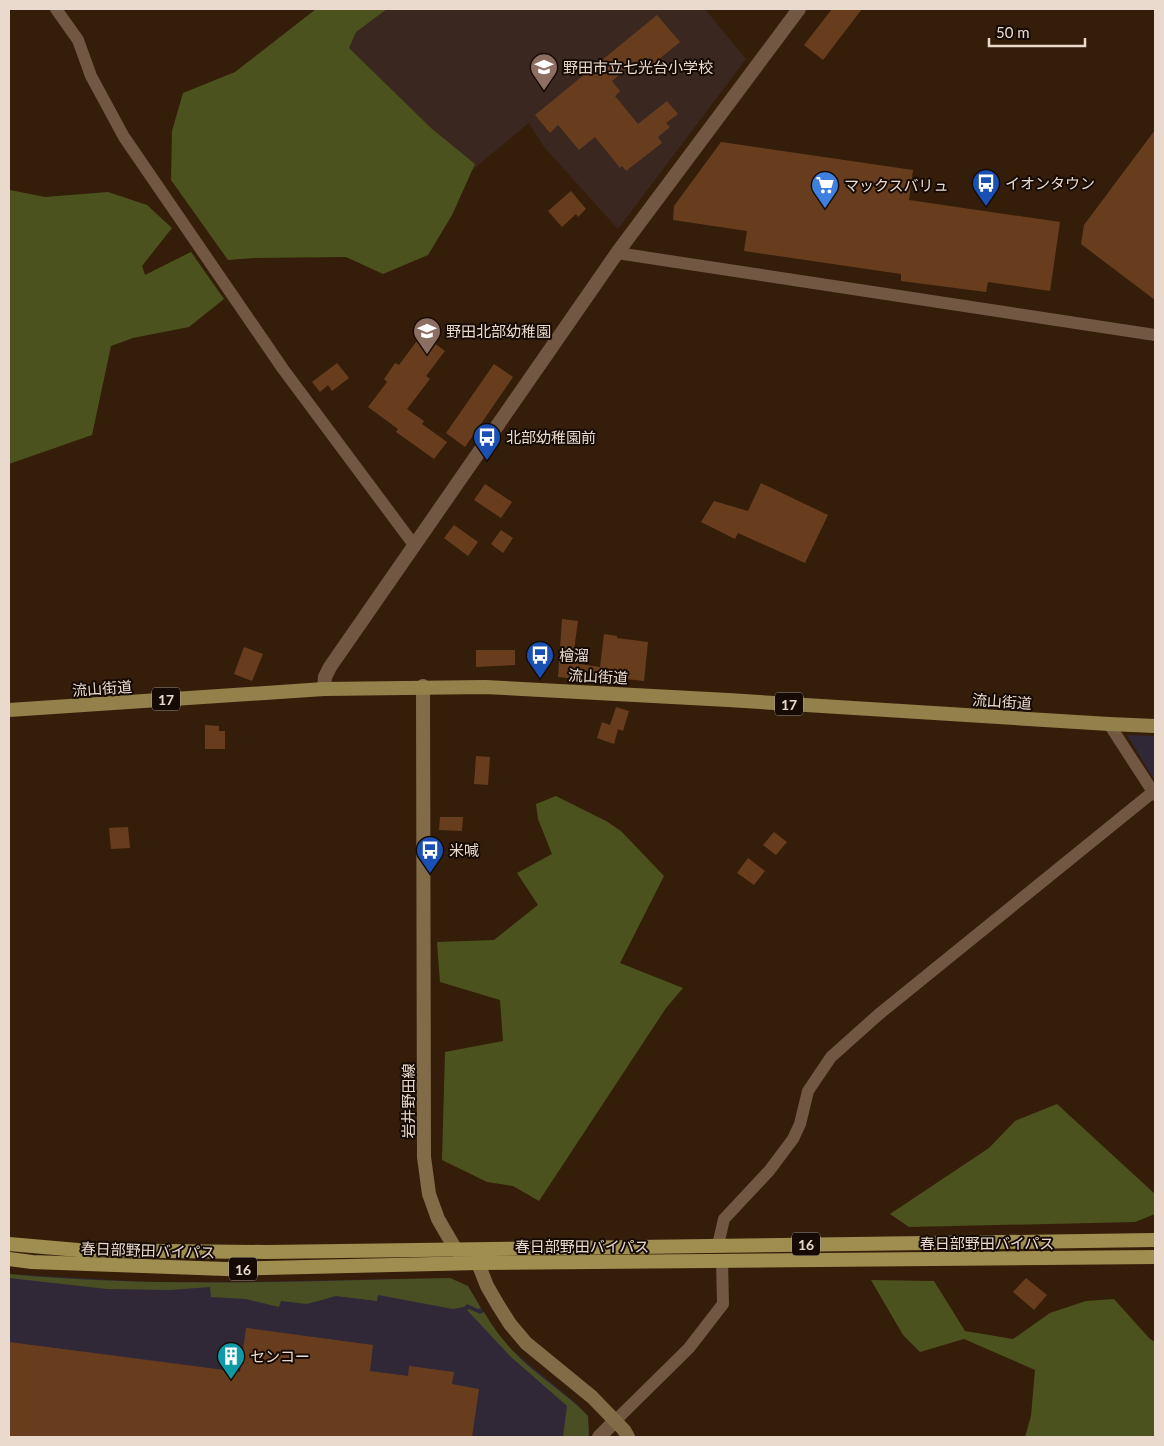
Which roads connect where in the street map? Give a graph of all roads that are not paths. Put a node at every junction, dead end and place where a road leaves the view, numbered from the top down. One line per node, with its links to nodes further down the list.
1 (56, 9): 5 (street)
2 (799, 9): 3 (street)
3 (618, 253): 4 (street); 5 (street)
4 (1155, 334)
5 (414, 545): 7 (street)
6 (423, 686): 7 (main road, 流山街道 / 17); 9 (main road, 流山街道 / 17); 15 (main road, 岩井野田線)
7 (324, 689): 8 (main road, 流山街道 / 17)
8 (9, 710)
9 (1109, 724): 10 (main road, 流山街道 / 17); 11 (street)
10 (1155, 726)
11 (1154, 794): 14 (street)
12 (1155, 1240): 14 (highway, 春日部野田バイパス / 16)
13 (9, 1244): 15 (highway, 春日部野田バイパス / 16)
14 (718, 1245): 15 (highway, 春日部野田バイパス / 16)
15 (456, 1250): 19 (main road)
16 (1155, 1257): 18 (highway, 春日部野田バイパス / 16)
17 (9, 1259): 19 (highway, 春日部野田バイパス / 16)
18 (722, 1261): 19 (highway, 春日部野田バイパス / 16); 20 (street)
19 (478, 1263): 20 (main road)
20 (615, 1421): 21 (street); 22 (main road)
21 (599, 1437)
22 (628, 1437)

